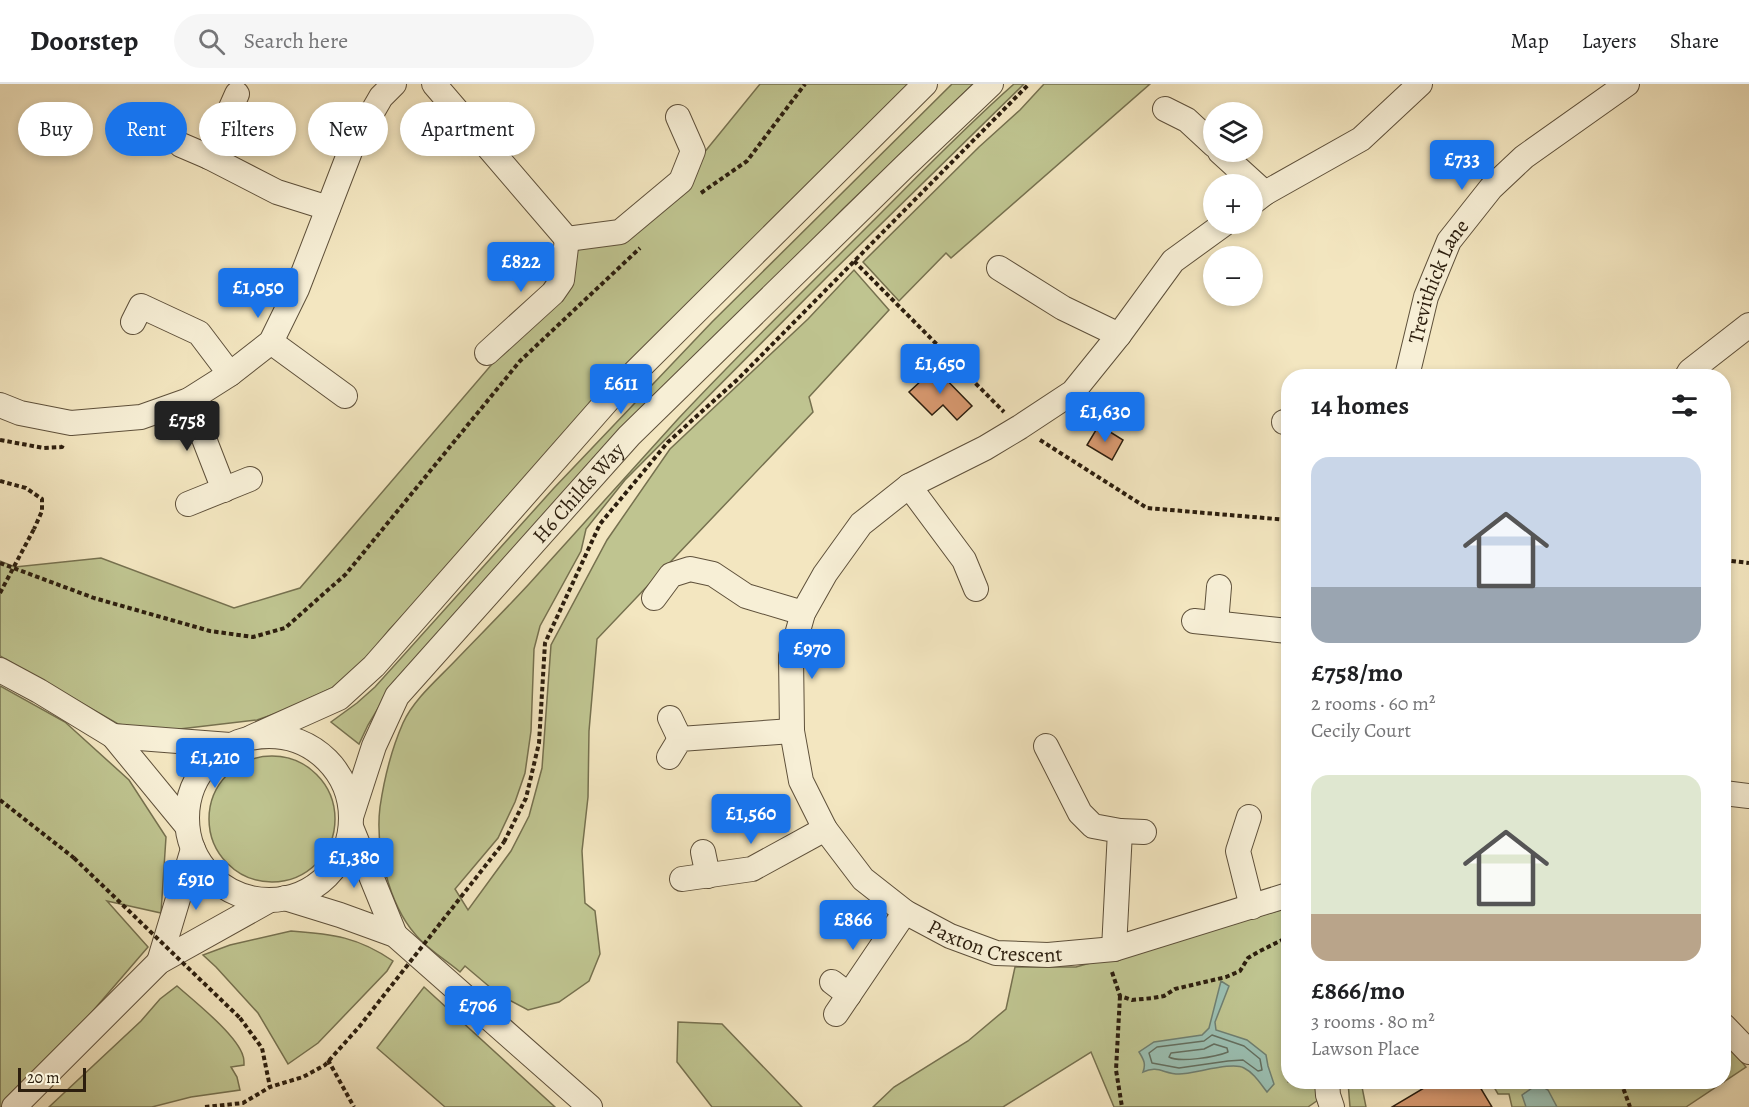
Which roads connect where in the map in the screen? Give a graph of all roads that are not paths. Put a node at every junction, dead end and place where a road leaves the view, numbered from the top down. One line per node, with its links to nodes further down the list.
1 (394, 84): 16 (street)
2 (434, 84): 18 (street)
3 (925, 84): 44 (street, H6 Childs Way)
4 (991, 84): 49 (street, H6 Childs Way)
5 (1420, 84): 15 (street)
6 (1626, 84): 25 (street, Trevithick Lane)
7 (237, 94): 12 (street)
8 (1165, 109): 10 (street)
9 (678, 117): 18 (street)
10 (1203, 135)
11 (187, 148): 12 (street)
12 (209, 157): 16 (street)
13 (1228, 162): 14 (street)
14 (1239, 174)
15 (1263, 196)
16 (328, 208): 23 (street)
17 (1210, 234): 22 (street, Paxton Crescent)
18 (567, 239): 24 (street)
19 (999, 268): 22 (street)
20 (133, 322): 27 (street)
21 (1749, 325): 26 (street)
22 (1119, 335): 32 (street, Paxton Crescent)
23 (271, 342): 27 (street); 28 (street)
24 (487, 353)
25 (1409, 369)
26 (1693, 369)
27 (230, 374): 29 (street)
28 (345, 396)
29 (189, 400): 30 (street); 33 (street)
30 (0, 405)
31 (250, 479): 33 (street)
32 (909, 486): 36 (street); 38 (street, Paxton Crescent)
33 (224, 490): 34 (street)
34 (188, 504)
35 (1219, 587): 39 (street)
36 (976, 589)
37 (654, 598): 38 (street)
38 (803, 613): 41 (street, Paxton Crescent)
39 (1281, 630)
40 (0, 670): 42 (street)
41 (792, 731): 43 (street); 50 (street, Paxton Crescent)
42 (113, 736): 44 (street); 53 (street)
43 (673, 738)
44 (241, 741): 49 (street); 53 (street)
45 (1046, 746): 51 (street)
46 (1731, 794): 47 (street)
47 (1749, 796)
48 (1249, 816): 59 (street)
49 (351, 822): 58 (street); 61 (street)
50 (825, 829): 55 (street); 60 (street, Paxton Crescent)
51 (1120, 831): 52 (street); 62 (street)
52 (1144, 832)
53 (190, 838): 58 (street); 63 (street)
54 (703, 852): 55 (street)
55 (708, 876): 56 (street)
56 (682, 879)
57 (1281, 897): 59 (street, Paxton Crescent)
58 (277, 899): 61 (street); 63 (street)
59 (1252, 907): 62 (street, Paxton Crescent)
60 (905, 912): 62 (street, Paxton Crescent); 64 (street)
61 (394, 935): 69 (street)
62 (1114, 949)
63 (159, 962): 68 (street)
64 (839, 997)
65 (1731, 1033): 66 (street)
66 (1749, 1052)
67 (1328, 1089): 70 (street)
68 (14, 1107)
69 (590, 1107)
70 (1332, 1107)

